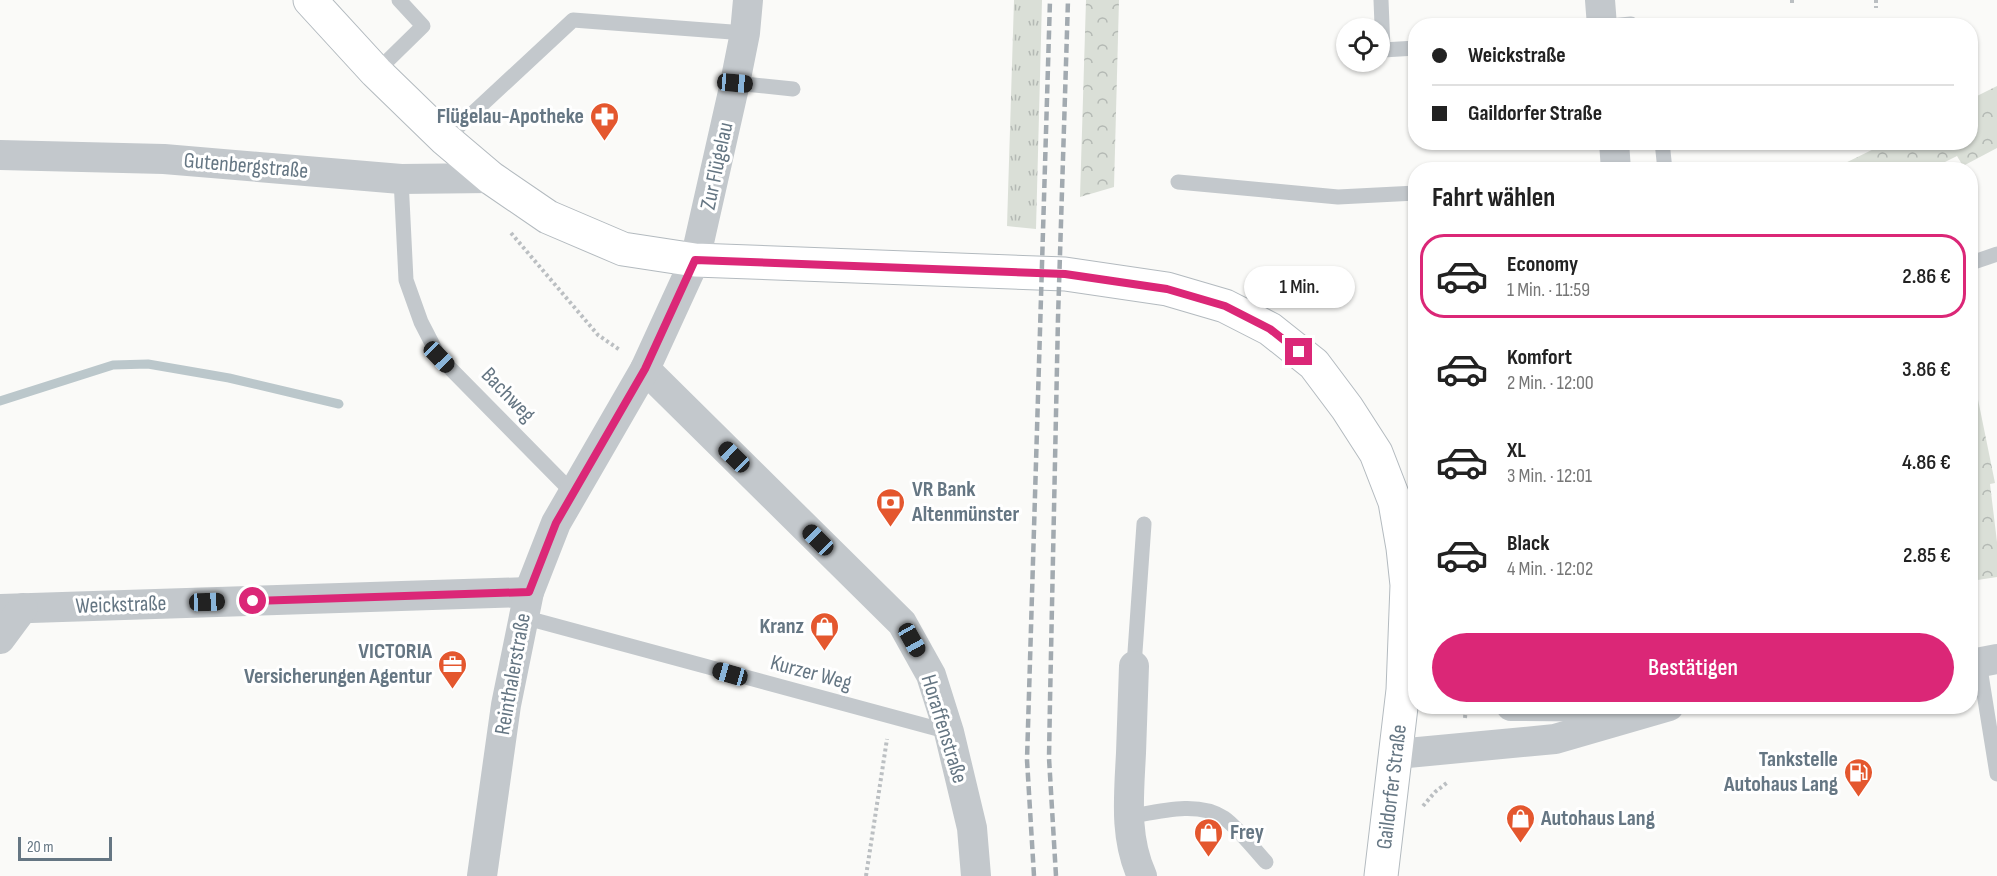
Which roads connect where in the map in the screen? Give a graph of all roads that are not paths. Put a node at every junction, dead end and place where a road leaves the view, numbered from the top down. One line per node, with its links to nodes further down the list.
1 (310, 0): 9 (main road, Gaildorfer Straße)
2 (399, 0): 9 (lane)
3 (748, 0): 7 (street, Zur Flügelau)
4 (1381, 0): 8 (lane)
5 (1600, 0): 6 (street)
6 (1601, 18)
7 (745, 33): 10 (street, Zur Flügelau); 12 (lane)
8 (1408, 48)
9 (376, 72): 12 (main road, Gaildorfer Straße)
10 (735, 83): 11 (lane); 19 (street, Zur Flügelau)
11 (794, 89)
12 (445, 139): 14 (main road, Gaildorfer Straße)
13 (0, 155): 15 (street, Gutenbergstraße)
14 (491, 178): 15 (street, Gutenbergstraße); 19 (main road, Gaildorfer Straße)
15 (401, 179): 22 (lane, Bachweg)
16 (1178, 182): 17 (lane)
17 (1408, 193)
18 (1997, 254): 20 (lane)
19 (695, 260): 21 (street, Reinthalerstraße); 26 (main road, Gaildorfer Straße)
20 (1978, 261)
21 (645, 369): 22 (street, Reinthalerstraße); 32 (street, Horaffenstraße)
22 (573, 494): 24 (street, Reinthalerstraße)
23 (1144, 524): 29 (lane)
24 (526, 604): 25 (street, Weickstraße); 32 (lane, Kurzer Weg); 37 (street, Reinthalerstraße)
25 (11, 609): 27 (street)
26 (1408, 620)
27 (0, 639)
28 (1982, 662): 34 (lane)
29 (1134, 666): 35 (street)
30 (1408, 701): 33 (main road, Gaildorfer Straße)
31 (1641, 714): 33 (street)
32 (949, 732): 38 (street, Horaffenstraße)
33 (1397, 754): 40 (main road, Gaildorfer Straße)
34 (1997, 774)
35 (1128, 817): 36 (lane); 39 (street)
36 (1266, 862)
37 (482, 876)
38 (976, 876)
39 (1142, 876)
40 (1382, 876)

